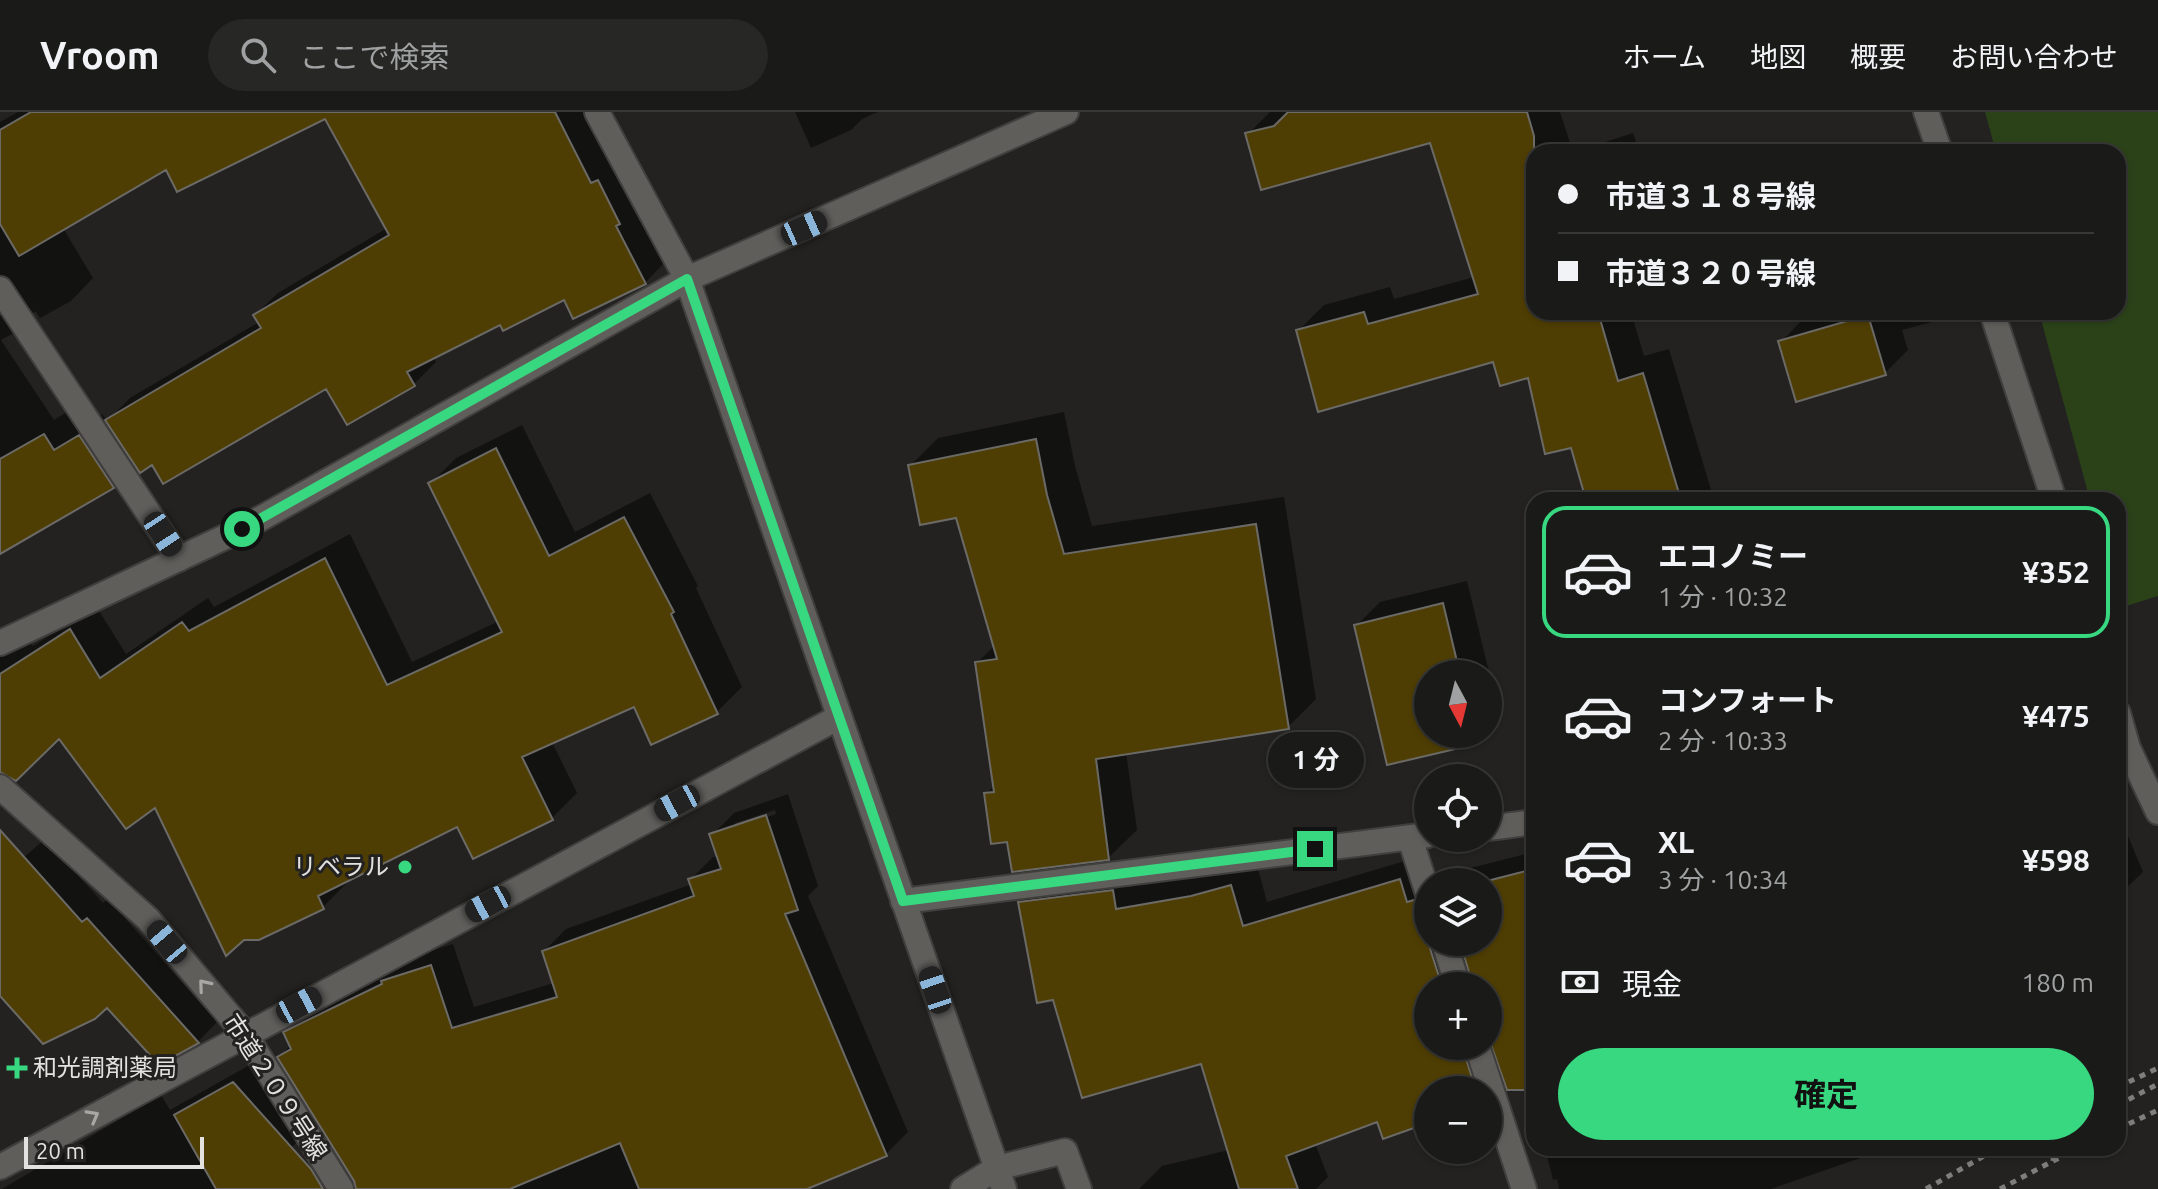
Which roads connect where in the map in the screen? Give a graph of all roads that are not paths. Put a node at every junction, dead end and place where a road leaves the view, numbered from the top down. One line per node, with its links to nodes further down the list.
1 (597, 112): 5 (street)
2 (1066, 112): 5 (street)
3 (1926, 112): 4 (street)
4 (1937, 144)
5 (687, 279): 9 (street); 11 (street)
6 (0, 289): 9 (street)
7 (1995, 320): 8 (street)
8 (2051, 492)
9 (179, 559): 10 (street)
10 (0, 643)
11 (839, 717): 18 (street); 19 (street)
12 (2126, 754): 14 (street)
13 (0, 787): 19 (street, 市道２０９号線, one-way to 13)
14 (2158, 812)
15 (1526, 823): 16 (street)
16 (1502, 826)
17 (1414, 837): 18 (street)
18 (903, 901): 22 (street)
19 (245, 1034): 21 (street, one-way to 19); 23 (street, 市道２０９号線)
20 (1482, 1060): 26 (street)
21 (0, 1167)
22 (1000, 1179): 24 (street); 25 (street)
23 (341, 1189)
24 (963, 1189)
25 (1079, 1189)
26 (1524, 1189)

